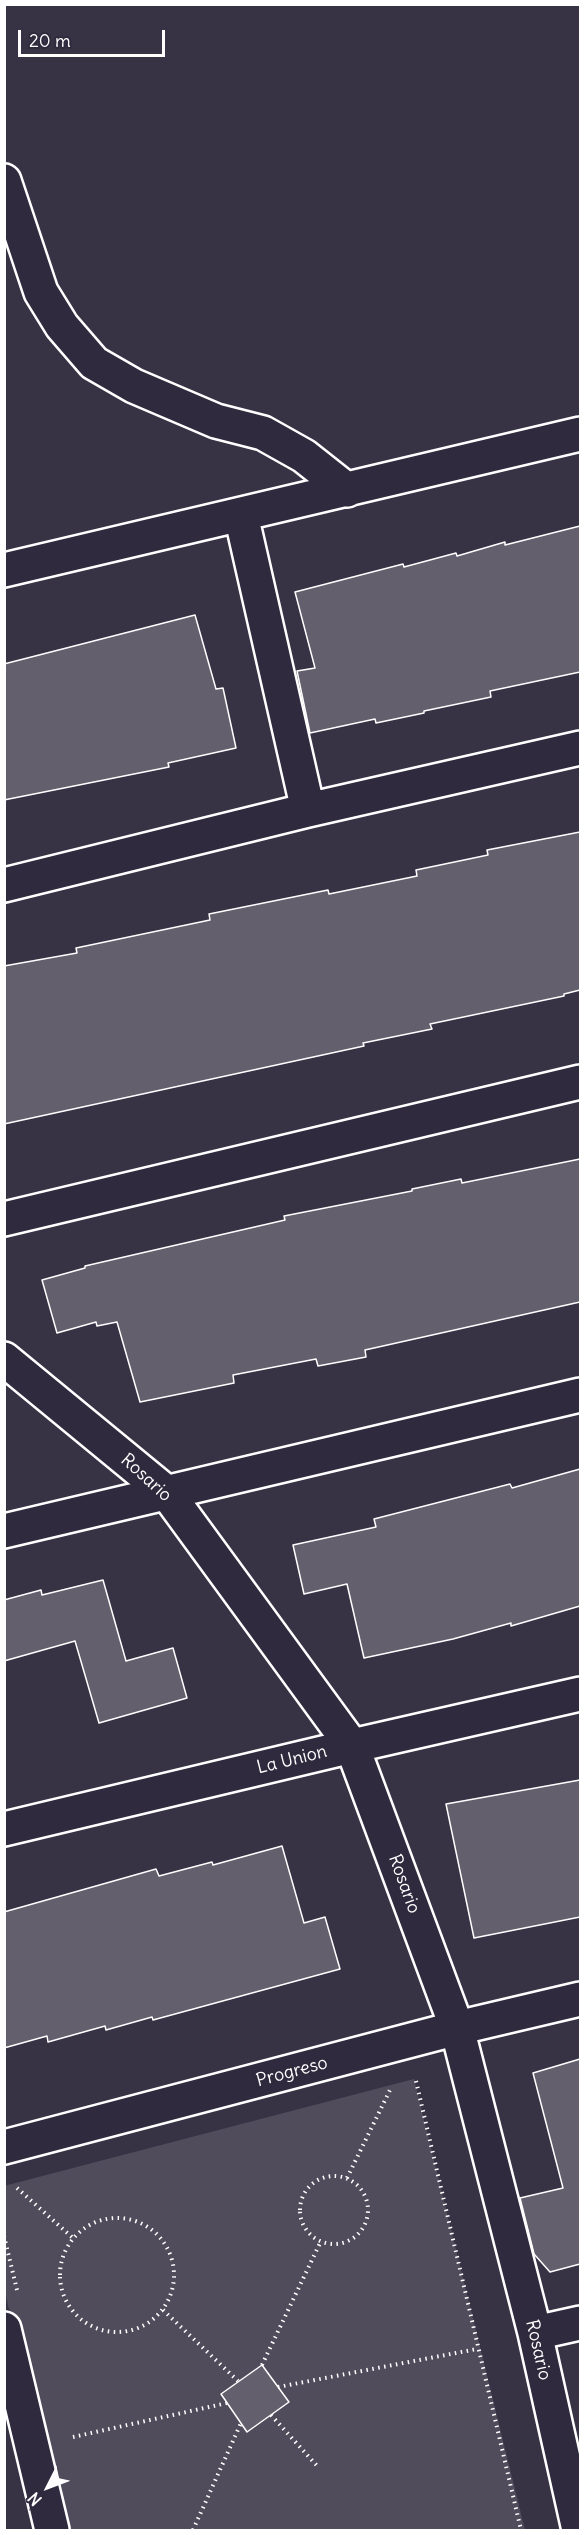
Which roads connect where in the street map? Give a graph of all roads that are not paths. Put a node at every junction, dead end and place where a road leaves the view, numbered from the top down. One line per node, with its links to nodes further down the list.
1 (4, 181): 3 (street)
2 (580, 434): 3 (street)
3 (347, 490): 4 (street)
4 (241, 515): 5 (street); 7 (street)
5 (4, 570)
6 (580, 748): 7 (street)
7 (308, 810): 8 (street)
8 (4, 885)
9 (580, 1082): 10 (street)
10 (4, 1219)
11 (4, 1359): 13 (street, Rosario)
12 (580, 1395): 13 (street)
13 (167, 1493): 14 (street); 16 (street, Rosario)
14 (4, 1531)
15 (580, 1694): 16 (street, La Union)
16 (352, 1746): 17 (street, La Union); 19 (street, Rosario)
17 (4, 1830)
18 (580, 1999): 19 (street, Progreso)
19 (457, 2028): 20 (street, Progreso); 23 (street, Rosario)
20 (4, 2147)
21 (580, 2323): 23 (street)
22 (4, 2329): 24 (street)
23 (535, 2334): 25 (street, Rosario)
24 (52, 2530)
25 (579, 2530)

